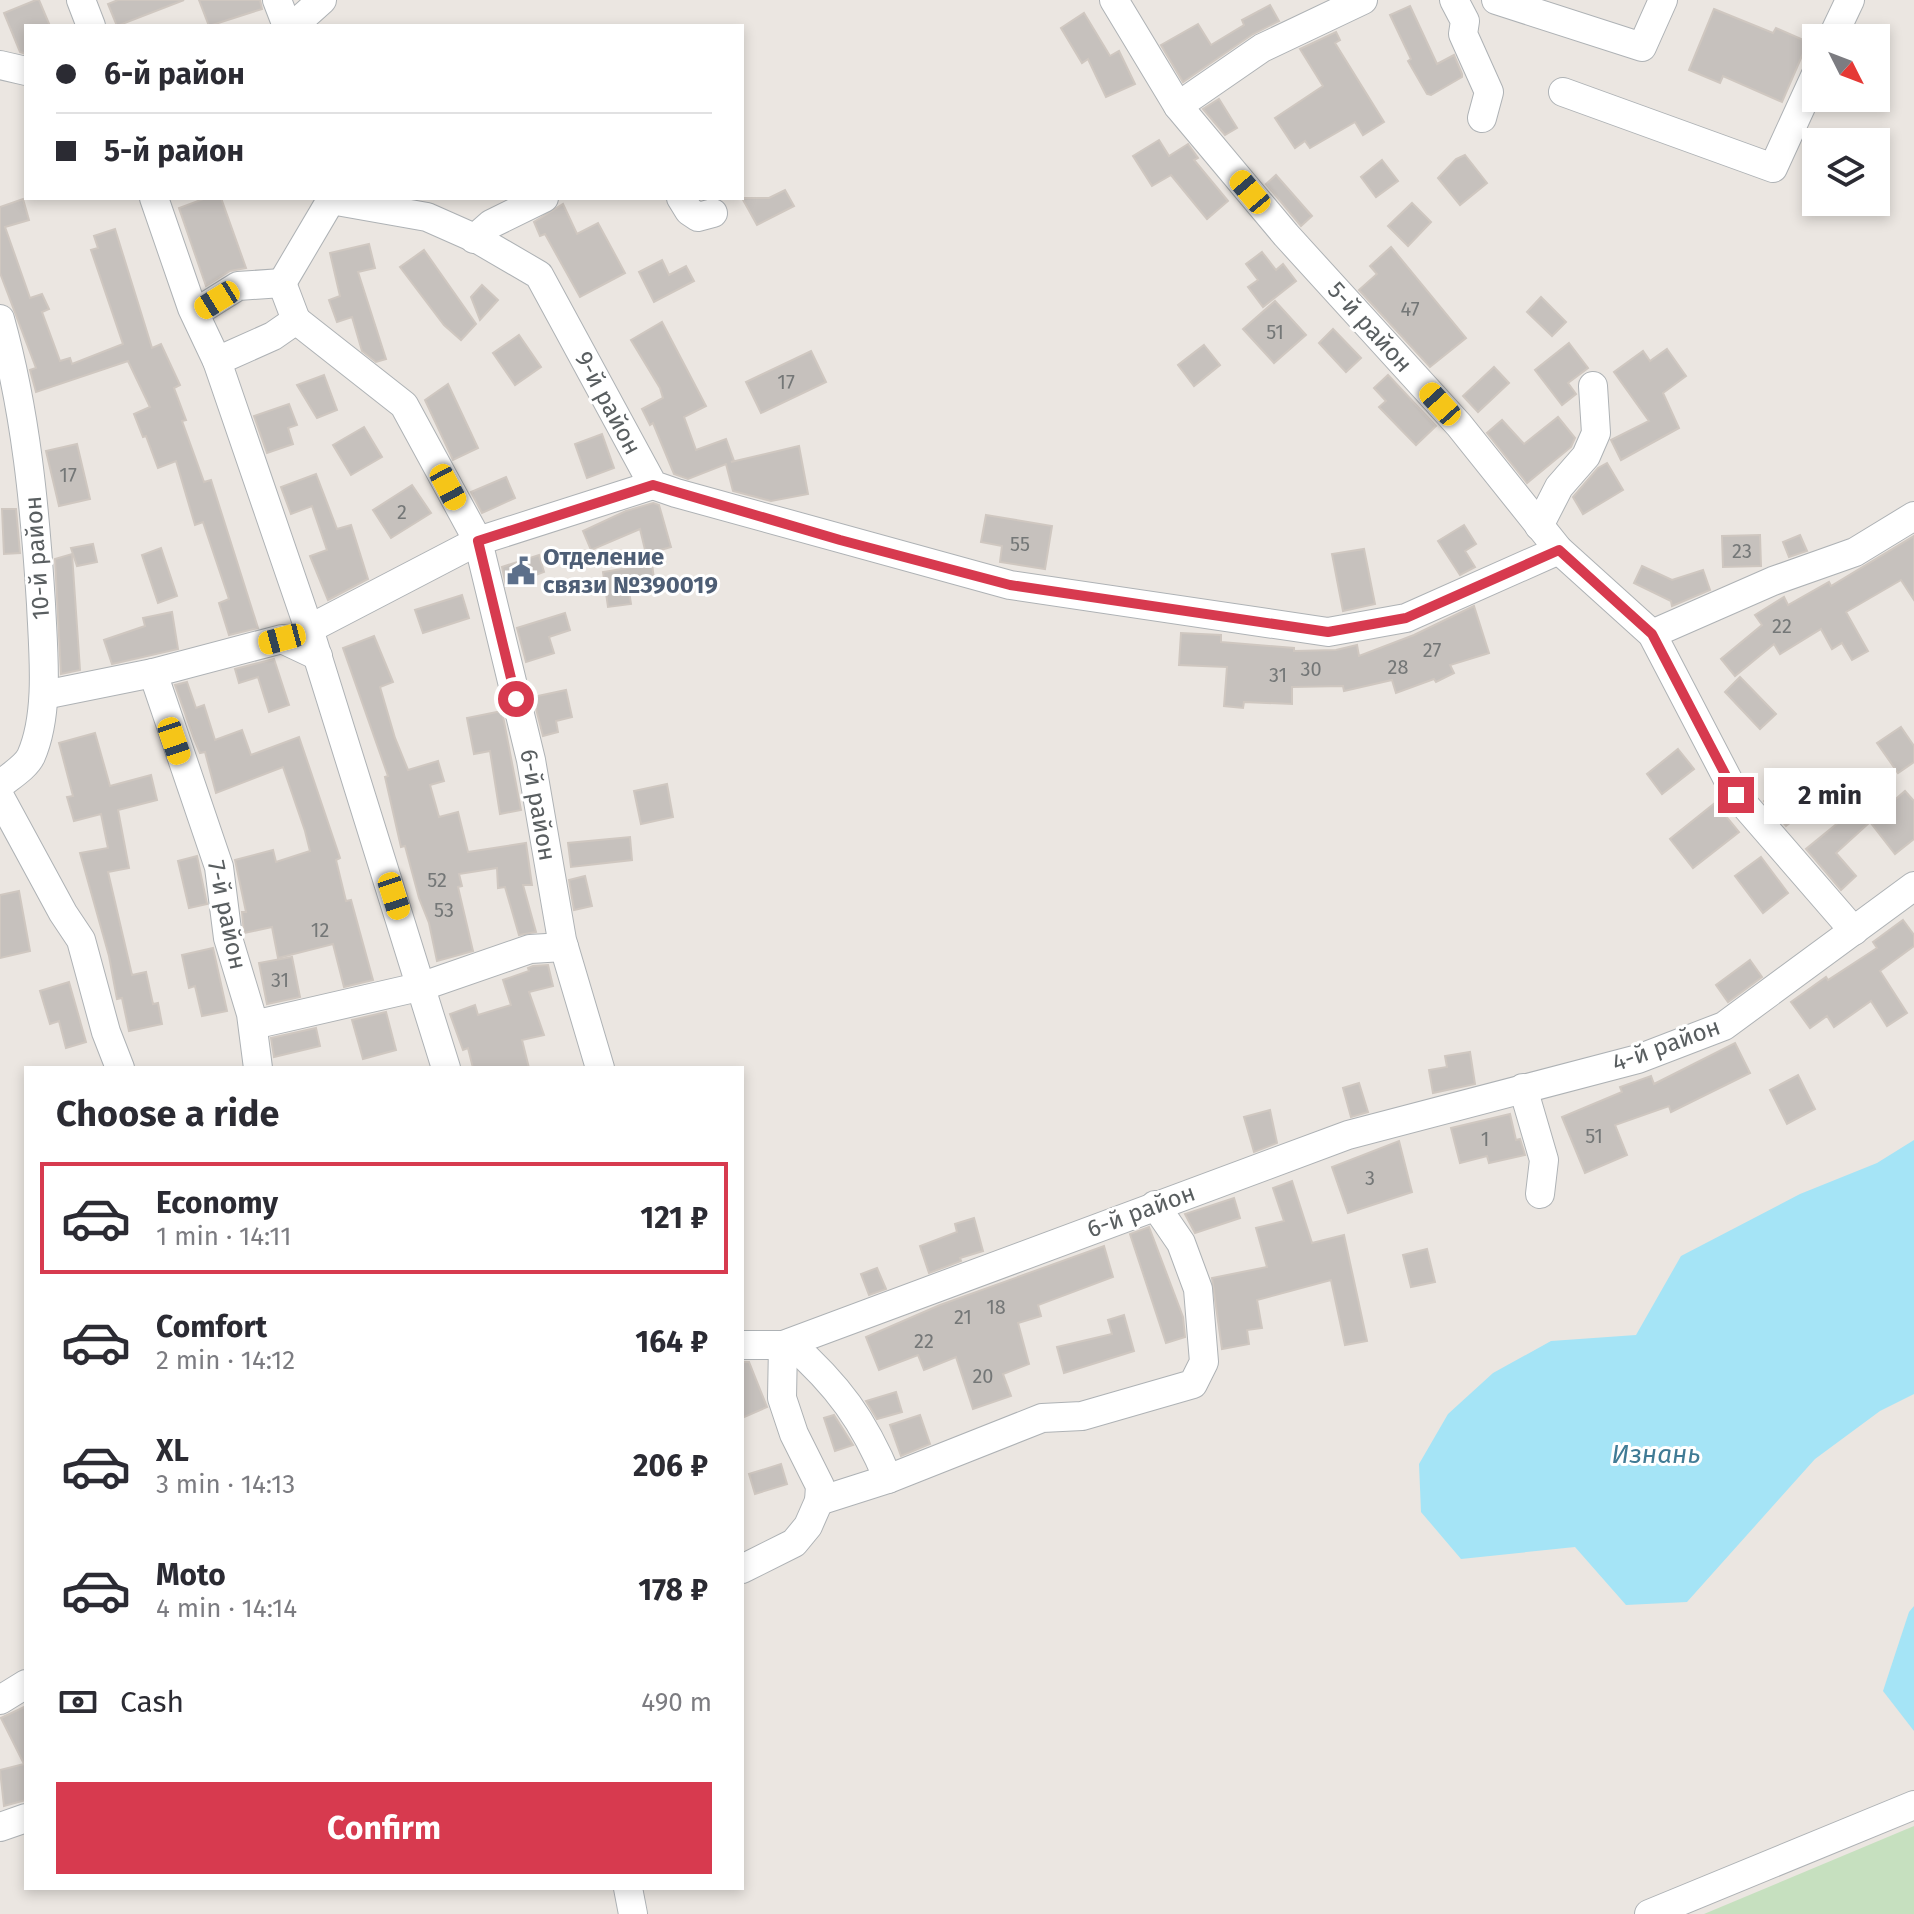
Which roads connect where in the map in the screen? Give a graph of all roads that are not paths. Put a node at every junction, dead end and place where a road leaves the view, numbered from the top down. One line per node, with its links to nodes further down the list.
1 (81, 0): 10 (street)
2 (277, 0): 11 (street)
3 (322, 0): 12 (street)
4 (1114, 0): 18 (street, 5-й район)
5 (1363, 0): 18 (street)
6 (1454, 0): 19 (street)
7 (1496, 0): 8 (street)
8 (1663, 0)
9 (1850, 0): 13 (street)
10 (90, 24)
11 (286, 24)
12 (295, 24)
13 (1839, 24)
14 (0, 65): 15 (street)
15 (24, 71)
16 (1563, 92): 17 (street)
17 (1802, 105)
18 (1178, 106): 35 (street, 5-й район)
19 (1482, 118)
20 (155, 200): 28 (street)
21 (330, 200): 27 (street)
22 (336, 200): 26 (street, 9-й район)
23 (540, 200): 26 (street)
24 (682, 200): 25 (street)
25 (713, 213)
26 (474, 239): 33 (street, 9-й район)
27 (282, 283): 28 (street); 30 (street)
28 (195, 313): 31 (street)
29 (0, 319): 41 (street, 10-й район)
30 (296, 320): 31 (street); 36 (street, 6-й район)
31 (217, 361): 39 (street)
32 (1593, 386): 35 (street)
33 (653, 485): 36 (street); 37 (street)
34 (1914, 516): 38 (street)
35 (1539, 526): 37 (street, 5-й район)
36 (478, 541): 39 (street); 46 (street, 6-й район)
37 (1559, 550): 38 (street, 5-й район)
38 (1652, 634): 45 (street, 5-й район)
39 (313, 642): 40 (street); 47 (street)
40 (153, 673): 41 (street); 48 (street, 7-й район)
41 (44, 695): 42 (street, 10-й район)
42 (0, 785)
43 (0, 797): 49 (street)
44 (1914, 886): 45 (street, 4-й район)
45 (1854, 931): 53 (street, 4-й район)
46 (564, 947): 47 (street); 52 (street, 6-й район)
47 (423, 986): 48 (street); 51 (street)
48 (253, 1025): 50 (street, 7-й район)
49 (119, 1066)
50 (258, 1066)
51 (445, 1066)
52 (599, 1066)
53 (1534, 1085): 54 (street); 55 (street, 6-й район)
54 (1540, 1194)
55 (1155, 1205): 56 (street, 6-й район); 58 (street)
56 (787, 1344): 57 (street, 6-й район); 58 (street); 59 (street)
57 (744, 1345)
58 (888, 1479): 59 (street)
59 (819, 1501): 60 (street)
60 (744, 1568)
61 (24, 1685): 62 (street)
62 (0, 1700)
63 (1914, 1805): 68 (street)
64 (24, 1819): 65 (street)
65 (0, 1827)
66 (628, 1890): 67 (street)
67 (633, 1914)
68 (1649, 1914)

